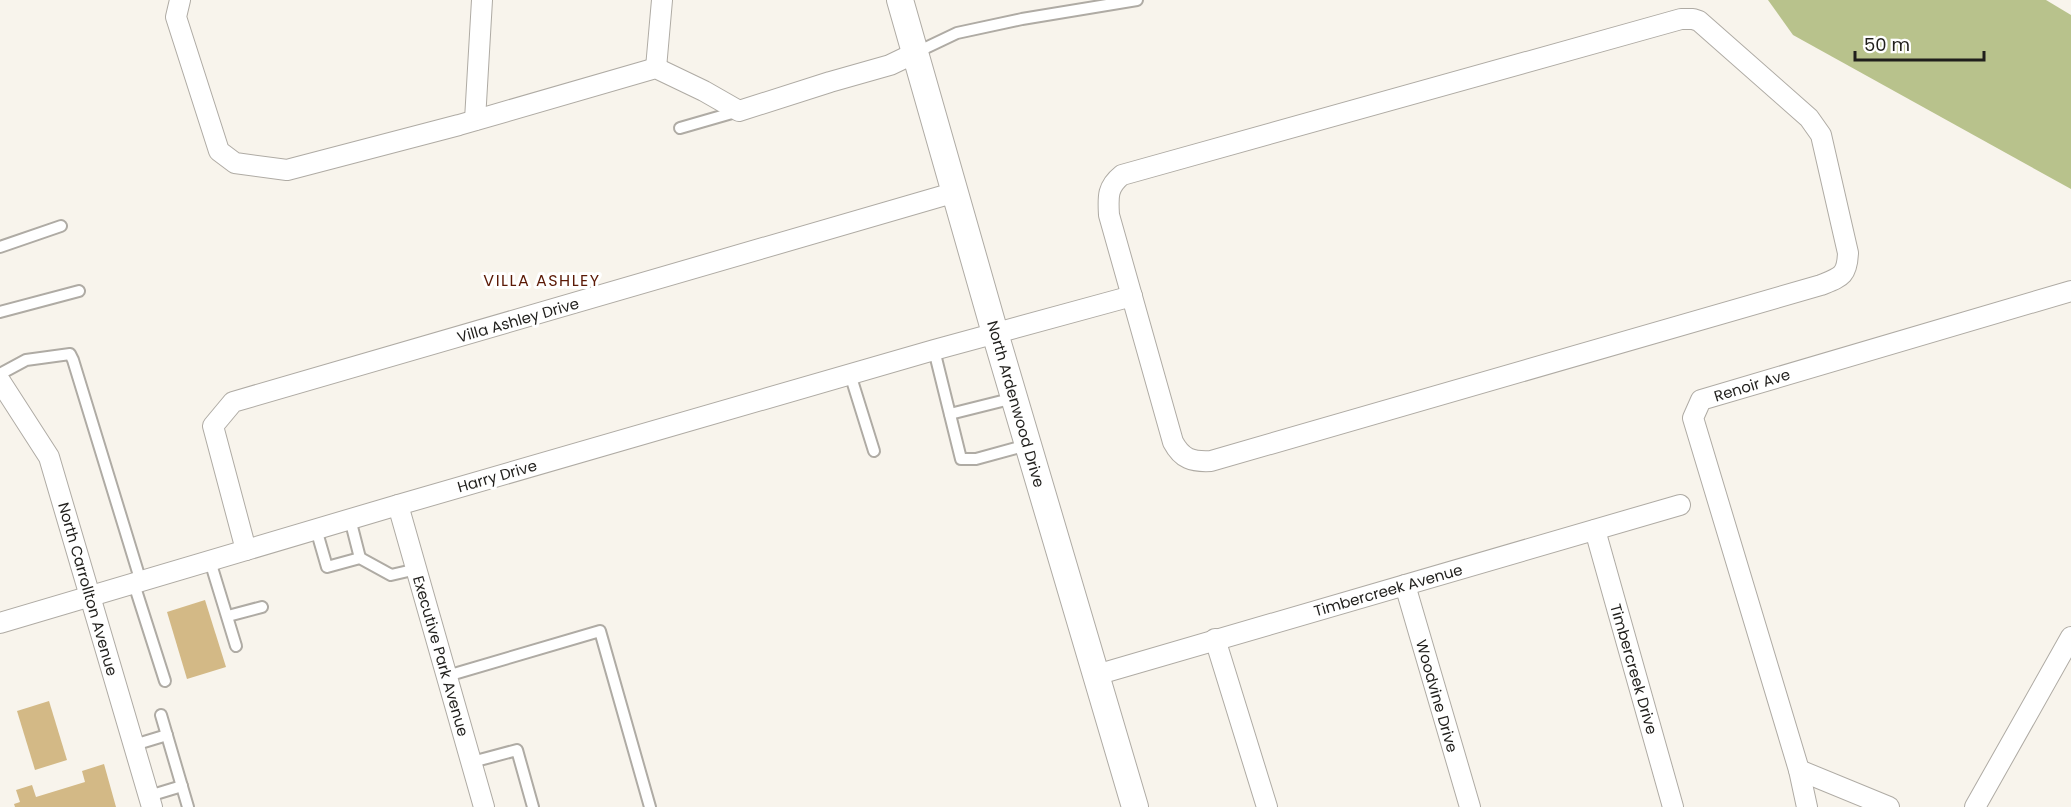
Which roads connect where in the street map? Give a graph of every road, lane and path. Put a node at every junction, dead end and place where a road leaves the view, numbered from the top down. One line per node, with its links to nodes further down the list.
1 (180, 0): 9 (street)
2 (482, 0): 9 (street)
3 (662, 0): 7 (street)
4 (900, 0): 6 (street, North Ardenwood Drive)
5 (1137, 0): 6 (lane)
6 (915, 53): 8 (street); 11 (street, North Ardenwood Drive)
7 (656, 68): 8 (street); 9 (street)
8 (739, 111): 10 (lane)
9 (475, 120)
10 (680, 128)
11 (956, 192): 18 (street, North Ardenwood Drive); 32 (street, Villa Ashley Drive)
12 (61, 226): 13 (lane)
13 (0, 247)
14 (79, 291): 17 (lane)
15 (2071, 291): 52 (street, Renoir Ave)
16 (1132, 296): 16 (street); 18 (street, Harry Drive)
17 (0, 312)
18 (995, 333): 19 (street, Harry Drive); 23 (street, North Ardenwood Drive)
19 (934, 350): 21 (street, Harry Drive); 24 (lane)
20 (0, 374): 36 (lane)
21 (850, 374): 26 (lane); 27 (street, Harry Drive)
22 (0, 381): 38 (street, North Carrollton Avenue)
23 (1014, 398): 24 (lane); 25 (street, North Ardenwood Drive)
24 (950, 414): 25 (lane)
25 (1028, 445): 45 (street, North Ardenwood Drive)
26 (874, 451)
27 (398, 505): 29 (street, Harry Drive); 35 (street, Executive Park Avenue)
28 (1680, 505): 31 (street, Timbercreek Avenue)
29 (350, 519): 30 (street, Harry Drive); 33 (lane)
30 (316, 530): 32 (street, Harry Drive); 33 (lane)
31 (1595, 530): 37 (street, Timbercreek Avenue); 63 (street, Timbercreek Drive)
32 (246, 550): 34 (street, Harry Drive)
33 (360, 558): 35 (lane)
34 (210, 561): 36 (street, Harry Drive); 40 (lane)
35 (417, 569): 46 (street, Executive Park Avenue)
36 (138, 583): 38 (street, Harry Drive); 47 (lane)
37 (1405, 585): 43 (street, Timbercreek Avenue); 62 (street, Woodvine Drive)
38 (90, 598): 41 (street, Harry Drive); 50 (street, North Carrollton Avenue)
39 (262, 608): 40 (lane)
40 (228, 616): 44 (lane)
41 (0, 623)
42 (2071, 638): 66 (street)
43 (1215, 639): 45 (street, Timbercreek Avenue); 61 (street)
44 (236, 645)
45 (1096, 675): 60 (street, North Ardenwood Drive)
46 (447, 676): 51 (street, Executive Park Avenue); 59 (lane)
47 (165, 681)
48 (161, 715): 49 (lane)
49 (167, 735): 50 (lane); 53 (lane)
50 (134, 745): 54 (street, North Carrollton Avenue)
51 (472, 762): 57 (street, Executive Park Avenue); 58 (lane)
52 (1799, 770): 55 (street); 64 (street, Renoir Ave)
53 (182, 786): 54 (lane); 56 (lane)
54 (150, 801)
55 (1860, 802): 65 (street)
56 (188, 807)
57 (484, 807)
58 (533, 807)
59 (650, 807)
60 (1135, 807)
61 (1267, 807)
62 (1470, 807)
63 (1673, 807)
64 (1807, 807)
65 (1889, 807)
66 (1975, 807)

